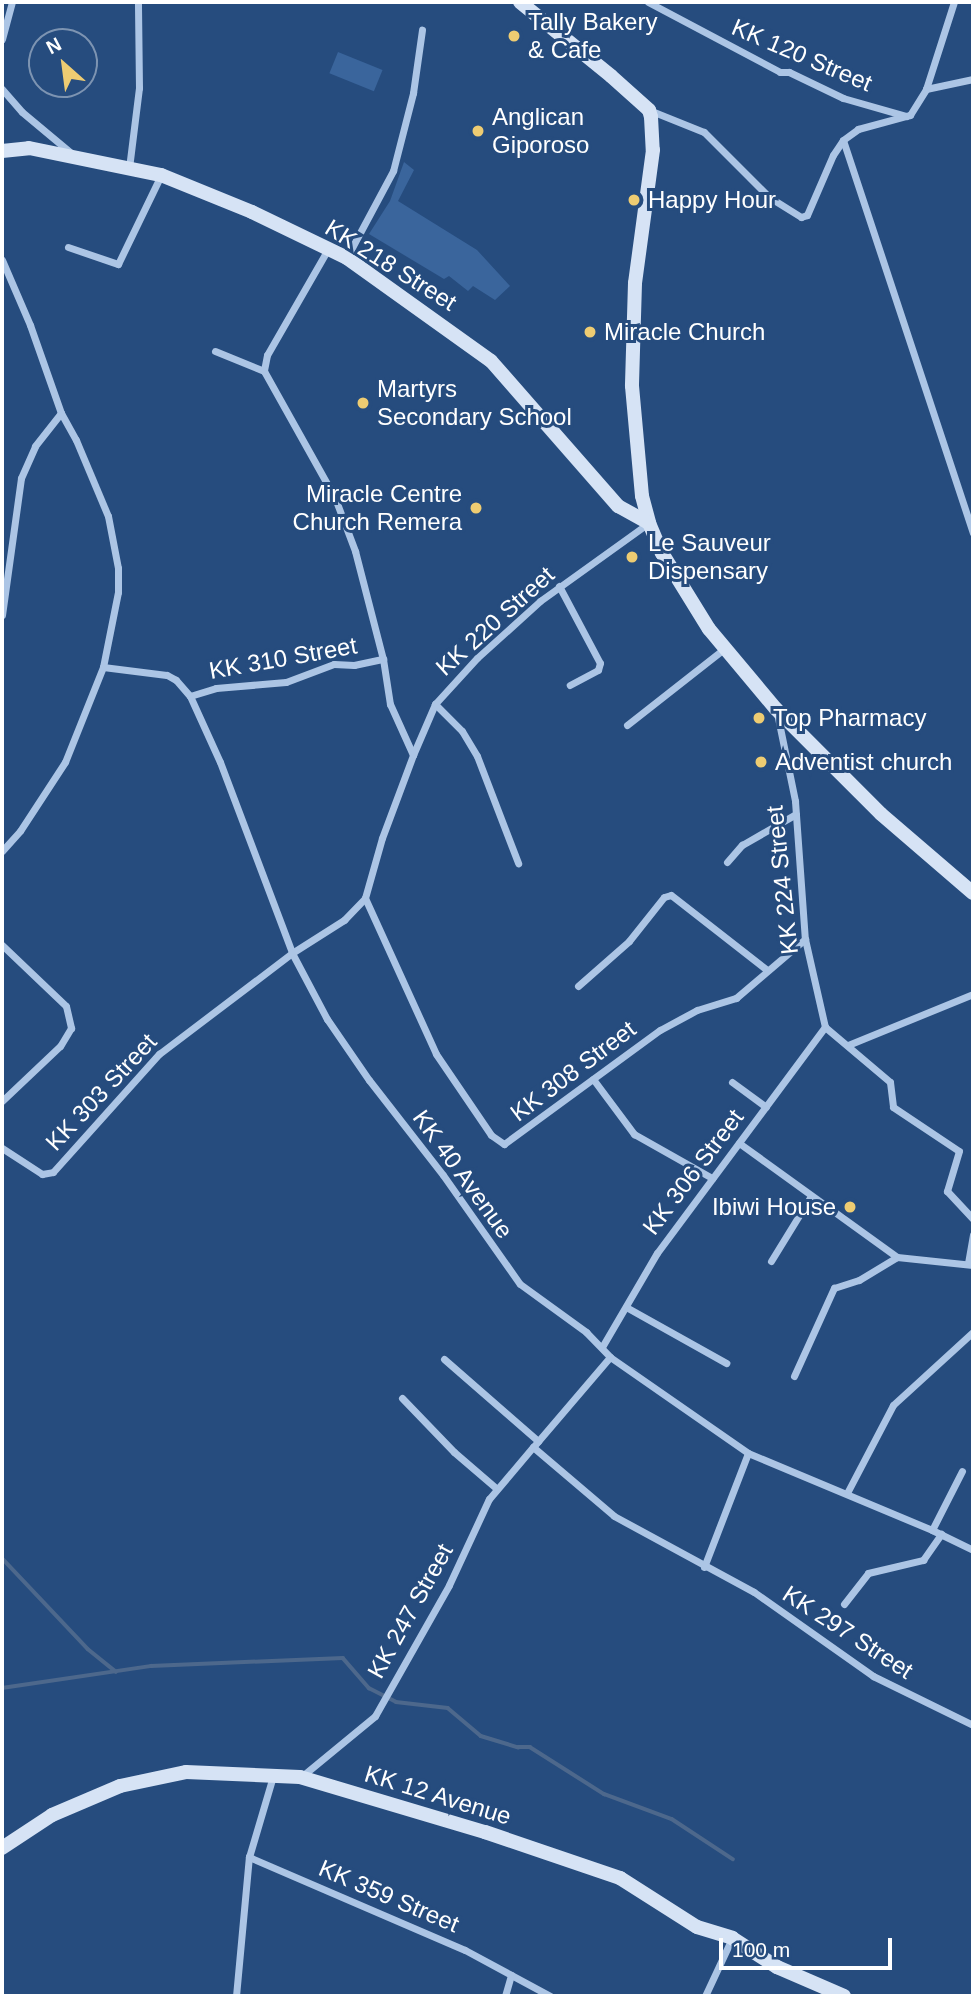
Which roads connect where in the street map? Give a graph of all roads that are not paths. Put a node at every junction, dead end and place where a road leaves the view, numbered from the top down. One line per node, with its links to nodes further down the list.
1 (12, 2): 7 (street)
2 (138, 2): 16 (street)
3 (520, 2): 11 (main road)
4 (648, 2): 12 (street, KK 120 Street)
5 (954, 2): 9 (street)
6 (422, 30): 20 (street)
7 (2, 39)
8 (973, 79): 9 (street)
9 (926, 89): 12 (street)
10 (2, 90): 15 (street)
11 (649, 110): 13 (street); 25 (main road)
12 (907, 116): 13 (street)
13 (843, 140): 26 (street)
14 (2, 151): 15 (main road, KK 218 Street)
15 (74, 156): 16 (main road, KK 218 Street)
16 (129, 168): 17 (main road, KK 218 Street)
17 (161, 175): 18 (street); 19 (main road, KK 218 Street)
18 (68, 247)
19 (329, 248): 20 (main road, KK 218 Street); 23 (street)
20 (346, 258): 25 (main road, KK 218 Street)
21 (2, 260): 24 (street)
22 (215, 351): 23 (street)
23 (264, 371): 30 (street, KK 310 Street)
24 (61, 413): 28 (street); 31 (street)
25 (649, 523): 27 (street, KK 220 Street); 29 (main road)
26 (973, 533)
27 (559, 586): 32 (street); 34 (street, KK 220 Street)
28 (2, 615)
29 (724, 649): 35 (main road); 36 (street)
30 (383, 659): 33 (street, KK 310 Street); 37 (street, KK 310 Street)
31 (103, 667): 33 (street, KK 40 Avenue); 39 (street)
32 (570, 685)
33 (190, 696): 46 (street, KK 40 Avenue)
34 (435, 704): 37 (street, KK 220 Street); 41 (street)
35 (776, 709): 38 (street, KK 224 Street); 42 (main road)
36 (627, 725)
37 (412, 755): 43 (street, KK 220 Street)
38 (796, 814): 40 (street); 44 (street, KK 224 Street)
39 (2, 851)
40 (727, 862)
41 (519, 863)
42 (973, 893)
43 (365, 898): 46 (street); 52 (street, KK 308 Street)
44 (805, 939): 47 (street, KK 308 Street); 50 (street, KK 224 Street)
45 (2, 945): 54 (street)
46 (292, 953): 57 (street, KK 303 Street); 67 (street, KK 40 Avenue)
47 (768, 970): 48 (street); 52 (street, KK 308 Street)
48 (578, 986)
49 (973, 994): 51 (street)
50 (825, 1027): 51 (street); 55 (street, KK 306 Street)
51 (848, 1045): 60 (street)
52 (593, 1079): 58 (street)
53 (732, 1082): 55 (street)
54 (2, 1101)
55 (766, 1107): 56 (street, KK 306 Street)
56 (739, 1143): 58 (street, KK 306 Street); 59 (street)
57 (2, 1149)
58 (712, 1178): 65 (street, KK 306 Street)
59 (811, 1196): 62 (street); 63 (street)
60 (973, 1219)
61 (973, 1234): 64 (street)
62 (897, 1257): 64 (street); 71 (street)
63 (771, 1261)
64 (971, 1264)
65 (626, 1307): 67 (street, KK 306 Street); 70 (street)
66 (971, 1336): 77 (street)
67 (602, 1347): 68 (street, KK 40 Avenue)
68 (610, 1357): 73 (street, KK 247 Street); 74 (street, KK 40 Avenue)
69 (444, 1359): 73 (street, KK 297 Street)
70 (726, 1363)
71 (794, 1376)
72 (402, 1398): 76 (street)
73 (536, 1444): 76 (street, KK 247 Street); 81 (street, KK 297 Street)
74 (748, 1453): 77 (street, KK 40 Avenue); 81 (street)
75 (962, 1471): 78 (street)
76 (496, 1488): 85 (street, KK 247 Street)
77 (847, 1493): 78 (street, KK 40 Avenue)
78 (932, 1530): 79 (street, KK 40 Avenue)
79 (941, 1534): 80 (street, KK 40 Avenue); 82 (street)
80 (973, 1550)
81 (704, 1567): 83 (street, KK 297 Street)
82 (844, 1604)
83 (973, 1725)
84 (273, 1776): 85 (main road, KK 12 Avenue); 86 (main road, KK 12 Avenue); 87 (street)
85 (300, 1777): 88 (main road, KK 12 Avenue)
86 (2, 1848)
87 (249, 1857): 89 (street, KK 359 Street); 90 (street)
88 (732, 1938): 93 (street); 94 (main road, KK 12 Avenue)
89 (511, 1975): 91 (street); 92 (street, KK 359 Street)
90 (236, 1996)
91 (505, 1996)
92 (550, 1996)
93 (705, 1996)
94 (844, 1996)

